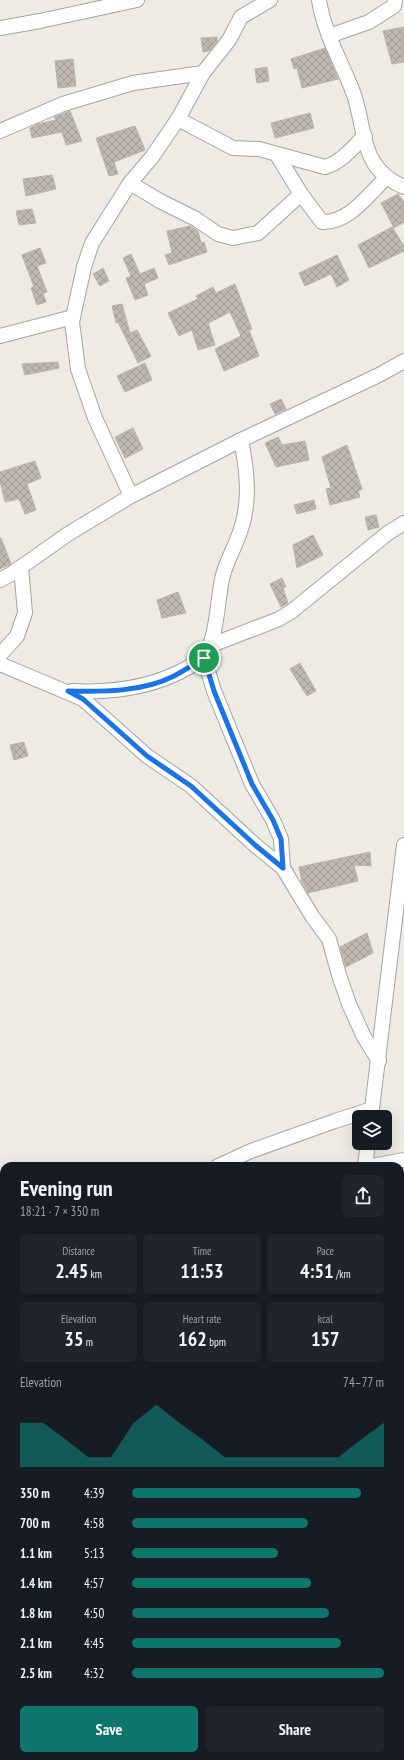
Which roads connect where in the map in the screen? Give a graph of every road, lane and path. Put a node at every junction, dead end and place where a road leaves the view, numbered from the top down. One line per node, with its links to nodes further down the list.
1 (137, 0): 5 (street)
2 (270, 0): 7 (street)
3 (319, 0): 6 (street)
4 (395, 0): 6 (street)
5 (0, 28)
6 (329, 36): 10 (street)
7 (203, 73): 8 (street); 9 (street)
8 (178, 119): 11 (street); 13 (street)
9 (0, 130)
10 (365, 136): 11 (street); 12 (street)
11 (277, 155): 15 (street)
12 (386, 178): 14 (street); 15 (street)
13 (130, 183): 15 (street); 16 (street)
14 (404, 187)
15 (301, 194)
16 (73, 317): 17 (street); 20 (street)
17 (0, 336)
18 (404, 361): 19 (street)
19 (242, 440): 20 (street); 24 (street)
20 (131, 496): 22 (street)
21 (404, 523): 24 (street)
22 (21, 567): 23 (street); 25 (street)
23 (0, 580)
24 (206, 652): 27 (street); 29 (street)
25 (0, 655)
26 (0, 664): 27 (street)
27 (68, 691): 29 (street)
28 (404, 844): 30 (street)
29 (283, 868): 30 (street)
30 (379, 1061): 31 (street)
31 (372, 1110)
32 (352, 1117): 35 (street)
33 (367, 1150): 36 (street)
34 (404, 1160): 37 (street)
35 (227, 1162)
36 (366, 1162)
37 (393, 1162)

